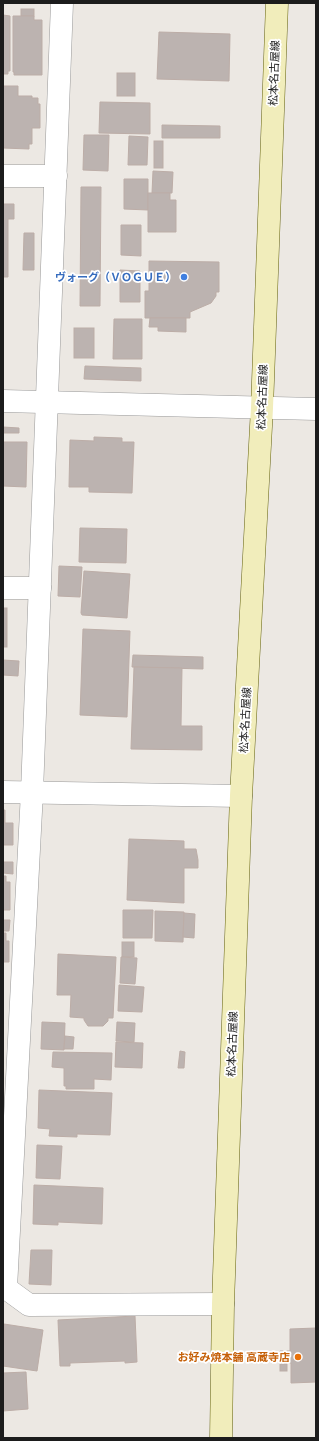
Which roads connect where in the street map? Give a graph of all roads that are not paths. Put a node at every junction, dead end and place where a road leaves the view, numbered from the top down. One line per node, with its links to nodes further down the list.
1 (62, 3): 4 (street)
2 (277, 3): 7 (main road, 松本名古屋線)
3 (3, 176): 4 (street)
4 (56, 176): 6 (street)
5 (3, 401): 6 (street)
6 (47, 402): 7 (street); 10 (street)
7 (262, 408): 8 (street); 13 (main road, 松本名古屋線)
8 (316, 409)
9 (3, 588): 10 (street)
10 (40, 588): 12 (street)
11 (3, 792): 12 (street)
12 (32, 792): 13 (street); 14 (street)
13 (241, 796): 16 (main road, 松本名古屋線)
14 (13, 991): 15 (street)
15 (4, 1287): 16 (street)
16 (223, 1304): 17 (main road, 松本名古屋線)
17 (221, 1438)

